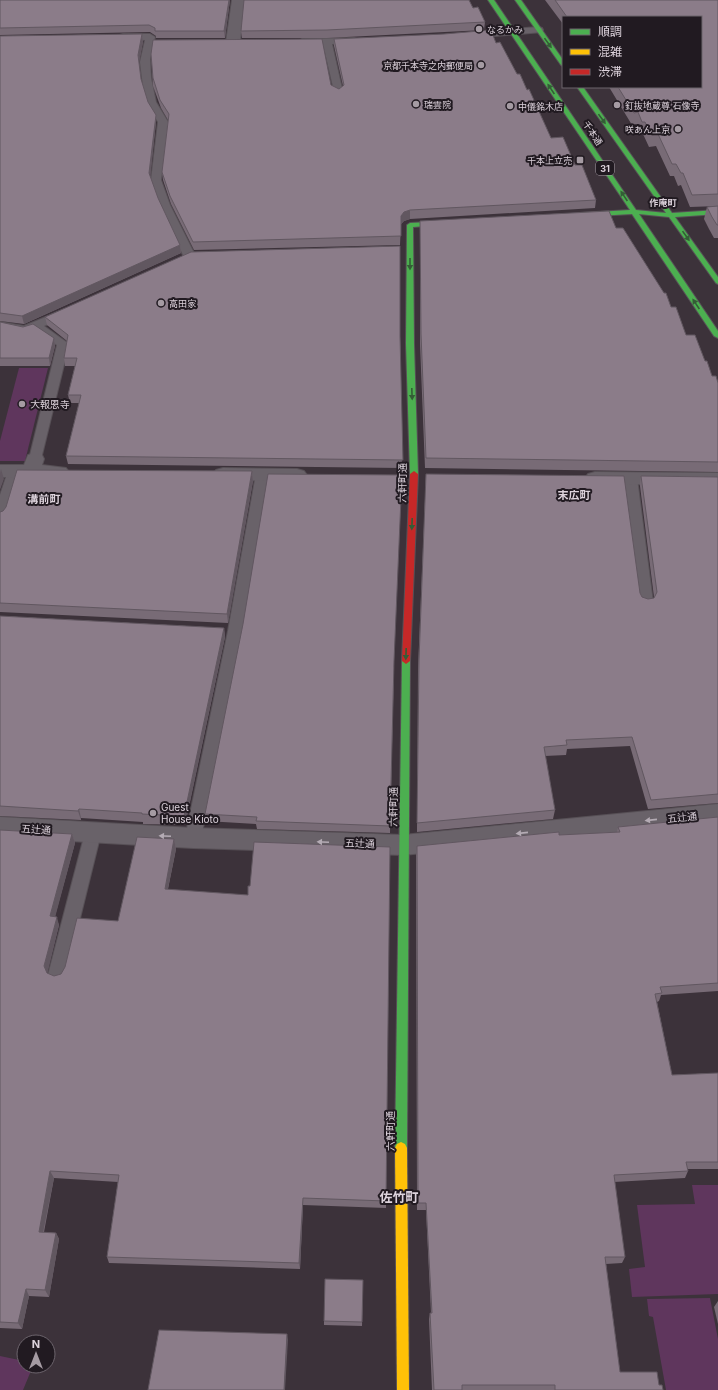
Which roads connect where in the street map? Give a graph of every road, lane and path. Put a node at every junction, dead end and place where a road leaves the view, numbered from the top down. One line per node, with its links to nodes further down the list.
1 (238, 0): 9 (street)
2 (491, 0): 5 (main road, 千本通 / 31)
3 (518, 0): 4 (main road)
4 (539, 30): 5 (lane); 12 (main road, one-way to 12)
5 (512, 32): 6 (lane); 15 (main road, 千本通 / 31, one-way to 5)
6 (459, 36)
7 (111, 38): 20 (lane)
8 (366, 40): 11 (lane)
9 (233, 42)
10 (296, 42): 11 (lane)
11 (327, 42): 14 (lane)
12 (562, 63)
13 (581, 88): 17 (main road, 千本通, one-way to 17)
14 (338, 93)
15 (635, 212): 17 (main road); 18 (main road); 25 (main road, 千本通 / 31, one-way to 15)
16 (718, 212): 17 (main road)
17 (671, 215): 21 (main road, 千本通, one-way to 21)
18 (568, 216)
19 (455, 222): 42 (main road, 六軒町通, one-way to 42)
20 (189, 256)
21 (718, 282)
22 (77, 306): 23 (lane)
23 (36, 325): 24 (lane); 26 (lane)
24 (0, 326)
25 (718, 336)
26 (20, 468): 27 (street); 34 (lane)
27 (76, 472)
28 (208, 474): 29 (street)
29 (262, 474): 30 (street); 37 (lane)
30 (318, 475)
31 (574, 477): 32 (street)
32 (630, 478): 33 (street); 35 (lane)
33 (718, 479)
34 (0, 516)
35 (646, 602)
36 (219, 630): 37 (lane)
37 (235, 631): 41 (lane)
38 (718, 814): 42 (street, 五辻通, one-way to 42)
39 (0, 827): 40 (street, 五辻通)
40 (93, 833): 41 (street, 五辻通, one-way to 40); 43 (lane)
41 (193, 838): 42 (street, 五辻通, one-way to 41)
42 (403, 845): 44 (main road, 六軒町通)
43 (57, 976)
44 (403, 1390)

